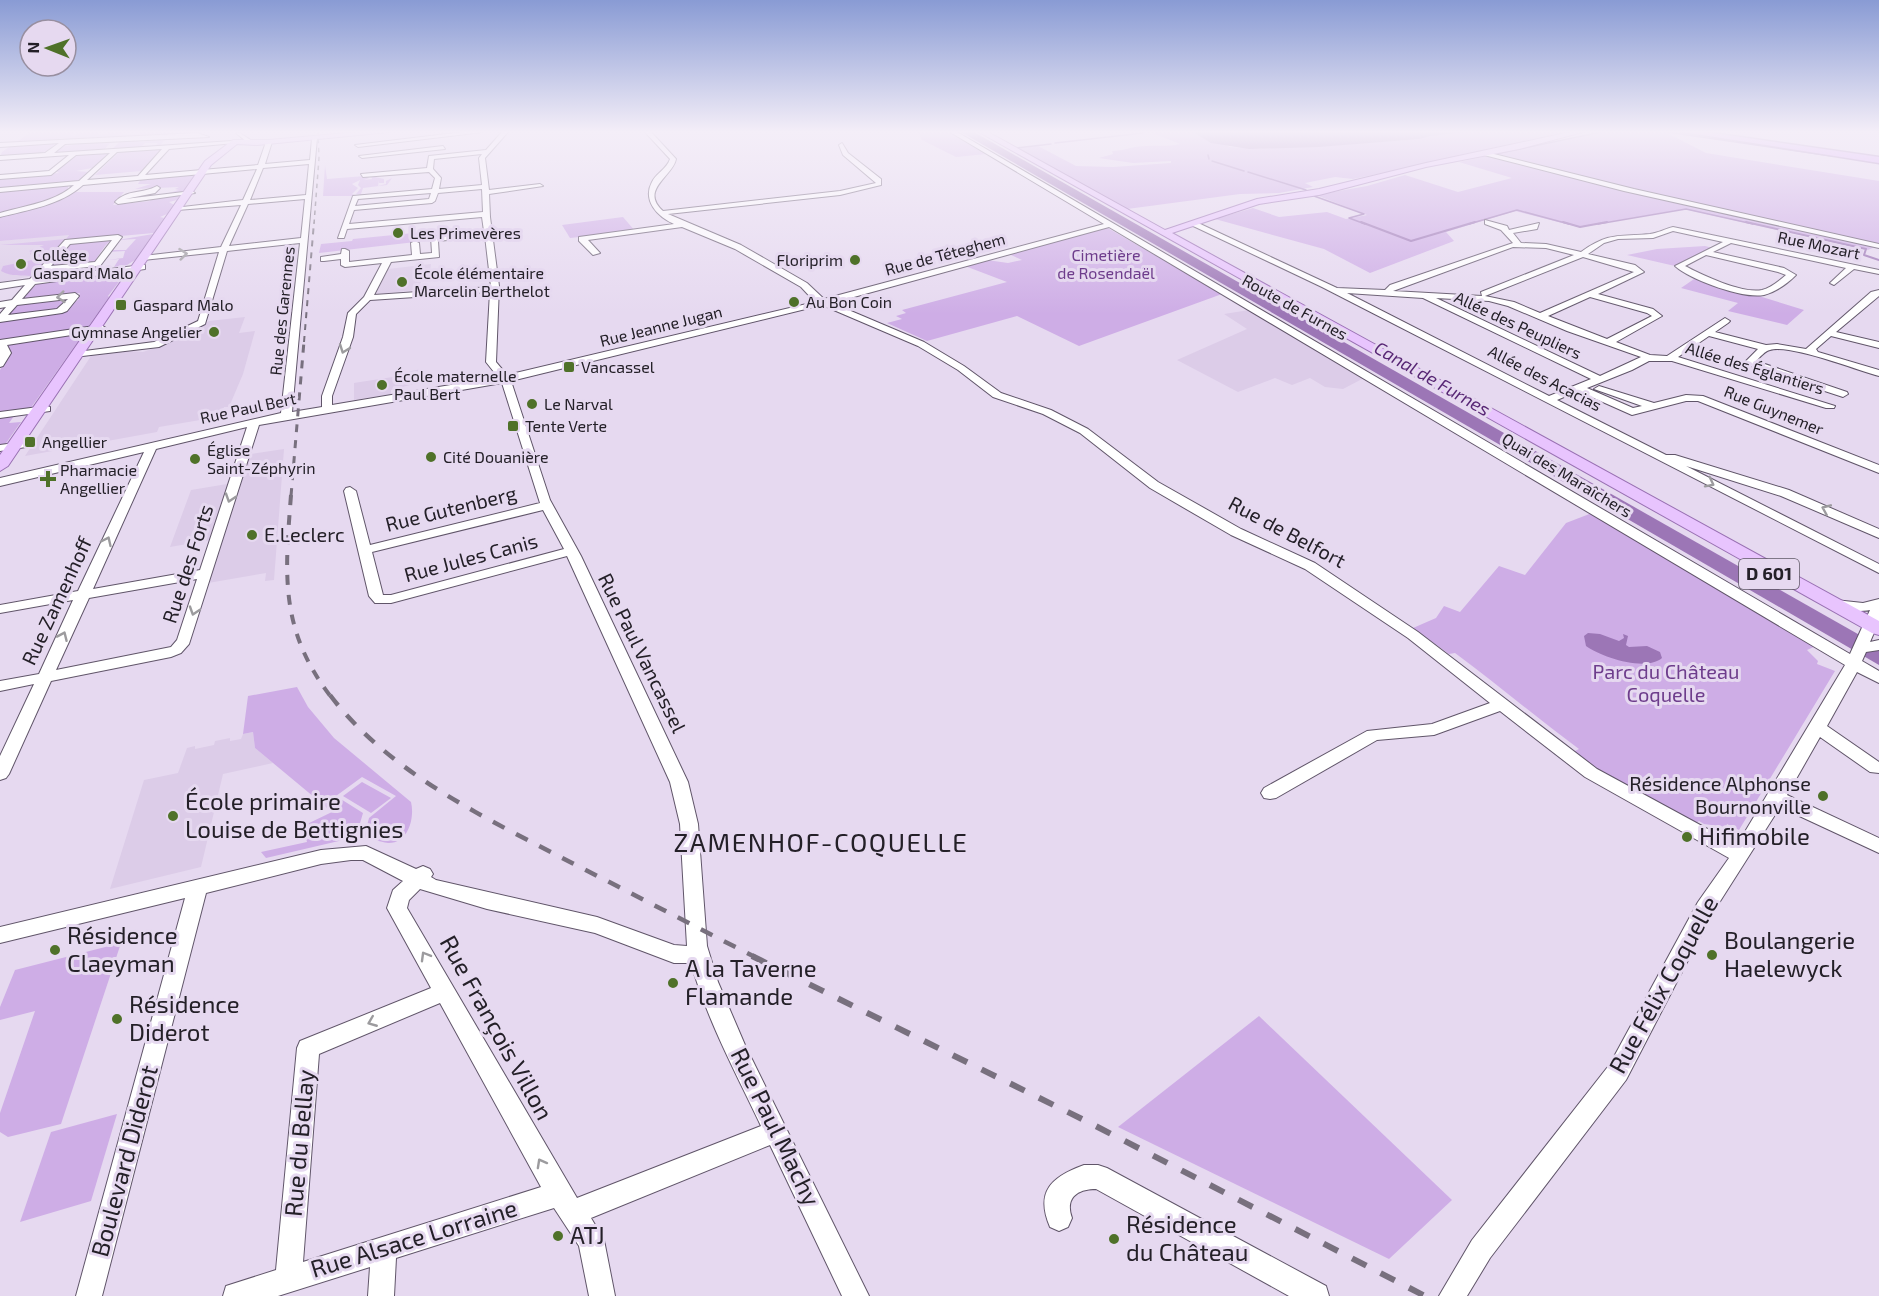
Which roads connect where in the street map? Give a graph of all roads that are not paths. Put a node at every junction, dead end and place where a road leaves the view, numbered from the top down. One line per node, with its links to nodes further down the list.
1 (70, 192): 22 (street)
2 (149, 192): 14 (street)
3 (250, 192): 16 (street)
4 (310, 192): 15 (street, Rue des Garennes)
5 (415, 192): 19 (street)
6 (435, 192): 17 (street)
7 (484, 192): 21 (street, Rue Paul Vancassel)
8 (652, 192): 20 (street)
9 (842, 192): 20 (street)
10 (1054, 192): 28 (street, Quai des Maraîchers)
11 (1090, 192): 34 (main road, Route de Furnes / D 601)
12 (1315, 192): 26 (main road)
13 (1639, 192): 40 (street)
14 (190, 193): 18 (main road)
15 (309, 197): 16 (street); 36 (street, Rue des Garennes)
16 (246, 202): 18 (street); 42 (street)
17 (422, 203): 19 (street); 23 (street)
18 (180, 208): 50 (main road)
19 (352, 208): 30 (street)
20 (661, 213): 27 (street, Rue de Belfort)
21 (487, 214): 23 (street); 33 (street, Rue Paul Vancassel)
22 (0, 215)
23 (418, 220): 30 (street)
24 (1488, 222): 32 (street)
25 (1683, 222): 31 (street)
26 (1192, 224): 34 (main road); 58 (street, Allée des Acacias)
27 (681, 225): 44 (street); 65 (street, Rue de Belfort)
28 (1108, 225): 65 (street, Rue de Téteghem); 112 (street, Quai des Maraîchers)
29 (1536, 225): 32 (street)
30 (345, 227): 35 (street)
31 (1677, 229): 37 (street, Rue Mozart); 46 (street, Rue Mozart)
32 (1508, 232): 39 (street)
33 (488, 233): 47 (street); 57 (street, Rue Paul Vancassel)
34 (1164, 234): 102 (main road, Route de Furnes / D 601)
35 (341, 236)
36 (305, 240): 42 (street); 92 (street, Rue des Garennes)
37 (1732, 240): 43 (street, Rue Mozart); 45 (street)
38 (415, 243): 47 (street)
39 (1518, 244): 46 (street); 59 (street)
40 (1879, 246)
41 (1821, 248): 43 (street)
42 (224, 249): 50 (street, one-way to 42); 78 (street)
43 (1776, 250): 51 (street, Rue Mozart)
44 (596, 253)
45 (1706, 253): 45 (street)
46 (1582, 255): 62 (street, Rue Mozart); 63 (street)
47 (416, 257): 49 (street)
48 (324, 259): 49 (street)
49 (387, 262): 64 (street)
50 (143, 263): 54 (street); 70 (main road)
51 (1854, 266): 53 (street, Rue Mozart); 55 (street)
52 (43, 269): 52 (street); 54 (street)
53 (1879, 272)
54 (32, 282): 56 (street); 66 (street)
55 (1834, 282)
56 (0, 286)
57 (495, 289): 64 (street); 83 (street, Rue Paul Vancassel)
58 (1336, 290): 59 (street); 87 (street, Allée des Acacias)
59 (1389, 292): 61 (street)
60 (1879, 293): 72 (street)
61 (1425, 295): 62 (street); 84 (street, Allée des Peupliers)
62 (1490, 295): 68 (street)
63 (1592, 295): 68 (street); 73 (street)
64 (368, 298): 89 (street, one-way to 89)
65 (819, 298): 83 (street, Rue Jeanne Jugan); 117 (street, Rue de Belfort)
66 (13, 302): 66 (street, one-way to 66); 67 (street)
67 (0, 305)
68 (1541, 316): 73 (street)
69 (1725, 321): 71 (street, Allée des Églantiers)
70 (98, 328): 74 (street); 78 (main road)
71 (1708, 333): 76 (street); 80 (street, Allée des Églantiers)
72 (1829, 333): 75 (street); 77 (street)
73 (1608, 342): 79 (street)
74 (1, 343): 81 (street)
75 (1879, 345)
76 (1766, 348): 77 (street); 86 (street)
77 (1814, 353): 82 (street)
78 (80, 355): 90 (main road)
79 (1647, 358): 80 (street, Allée des Églantiers); 84 (street, Allée des Églantiers)
80 (1671, 358): 88 (street, Allée des Églantiers)
81 (0, 364)
82 (1879, 373)
83 (505, 379): 89 (street, Rue Paul Bert); 101 (street, Rue Paul Vancassel)
84 (1601, 380): 85 (street, Allée des Églantiers)
85 (1584, 387): 87 (street, Allée des Églantiers); 98 (street, Rue Guynemer)
86 (1843, 394)
87 (1549, 399): 96 (street, Allée des Acacias)
88 (1830, 406)
89 (327, 409): 92 (street, Rue Paul Bert)
90 (42, 410): 91 (street); 94 (main road)
91 (0, 415)
92 (286, 415): 93 (street, Rue Paul Bert)
93 (254, 423): 95 (street, Rue Paul Bert); 107 (street, Rue des Forts, one-way to 107)
94 (12, 447): 97 (main road); 99 (main road)
95 (152, 447): 99 (street, Rue Paul Bert); 108 (street, Rue Zamenhoff, one-way to 95)
96 (1678, 461): 103 (street, one-way to 96); 106 (street, Allée des Acacias, one-way to 106)
97 (0, 466)
98 (1879, 469)
99 (0, 480)
100 (350, 491): 104 (street)
101 (547, 505): 104 (street, Rue Gutenberg); 105 (street, Rue Paul Vancassel)
102 (1672, 516): 109 (main road, Route de Furnes / D 601); 112 (main road, Route de Furnes / D 601)
103 (1879, 534)
104 (364, 550): 105 (street, Rue Jules Canis)
105 (571, 552): 128 (street, Rue Paul Vancassel)
106 (1879, 569)
107 (206, 573): 108 (street); 114 (street, Rue des Forts, one-way to 114)
108 (82, 594): 111 (street); 114 (street, Rue Zamenhoff, one-way to 108)
109 (1831, 603): 110 (street); 112 (main road, Route de Furnes / D 601)
110 (1879, 604): 112 (street, Rue Félix Coquelle)
111 (0, 609)
112 (1866, 640): 113 (street); 115 (street, Quai des Maraîchers); 118 (street, Rue Félix Coquelle)
113 (1879, 645)
114 (45, 677): 116 (street); 120 (street, Rue Zamenhoff)
115 (1879, 678)
116 (0, 686)
117 (1501, 705): 121 (street); 124 (street, Rue de Belfort)
118 (1818, 728): 119 (street); 122 (street, Rue Félix Coquelle)
119 (1876, 768)
120 (0, 774)
121 (1270, 793)
122 (1776, 798): 123 (street); 124 (street, Rue Félix Coquelle)
123 (1879, 846)
124 (1740, 855): 141 (street, Rue Félix Coquelle)
125 (420, 877): 126 (street); 128 (street); 129 (street, Rue François Villon, one-way to 125)
126 (198, 886): 127 (street); 136 (street, Boulevard Diderot)
127 (0, 934)
128 (699, 956): 130 (street, Rue Paul Machy)
129 (446, 991): 131 (street, Rue François Villon, one-way to 129); 134 (street, Rue du Bellay, one-way to 134)
130 (777, 1131): 131 (street, Rue Alsace Lorraine); 140 (street, Rue Paul Machy)
131 (565, 1204): 133 (street, Rue Alsace Lorraine); 139 (street, Rue François Villon)
132 (1059, 1218): 135 (street)
133 (384, 1248): 134 (street, Rue Alsace Lorraine); 138 (street)
134 (288, 1279): 137 (street, Rue Alsace Lorraine)
135 (1313, 1295)
136 (89, 1296)
137 (236, 1296)
138 (381, 1296)
139 (602, 1296)
140 (856, 1296)
141 (1452, 1296)

